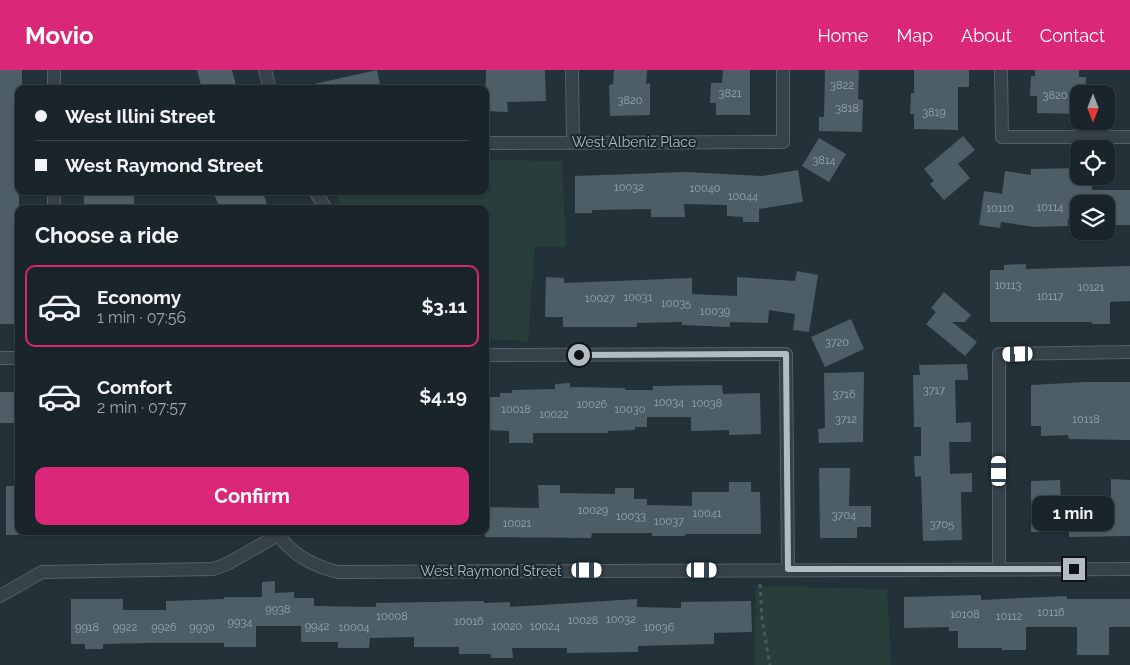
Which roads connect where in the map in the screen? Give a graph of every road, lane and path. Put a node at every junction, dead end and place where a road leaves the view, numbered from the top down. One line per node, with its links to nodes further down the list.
1 (54, 70): 6 (street)
2 (265, 70): 7 (street)
3 (572, 70): 9 (street)
4 (783, 70): 9 (street, West Albeniz Place)
5 (1001, 70): 8 (street)
6 (54, 85)
7 (269, 85)
8 (1130, 137)
9 (573, 142): 10 (street, West Albeniz Place)
10 (489, 143)
11 (1130, 352): 19 (street)
12 (489, 355): 18 (street)
13 (0, 358): 14 (street)
14 (15, 358)
15 (274, 535): 21 (street, West Raymond Street)
16 (279, 535): 17 (street, West Raymond Street)
17 (760, 569): 18 (street, West Raymond Street); 22 (path)
18 (788, 569): 19 (street, West Raymond Street)
19 (999, 569): 20 (street, West Raymond Street)
20 (1130, 569)
21 (0, 596)
22 (770, 665)

